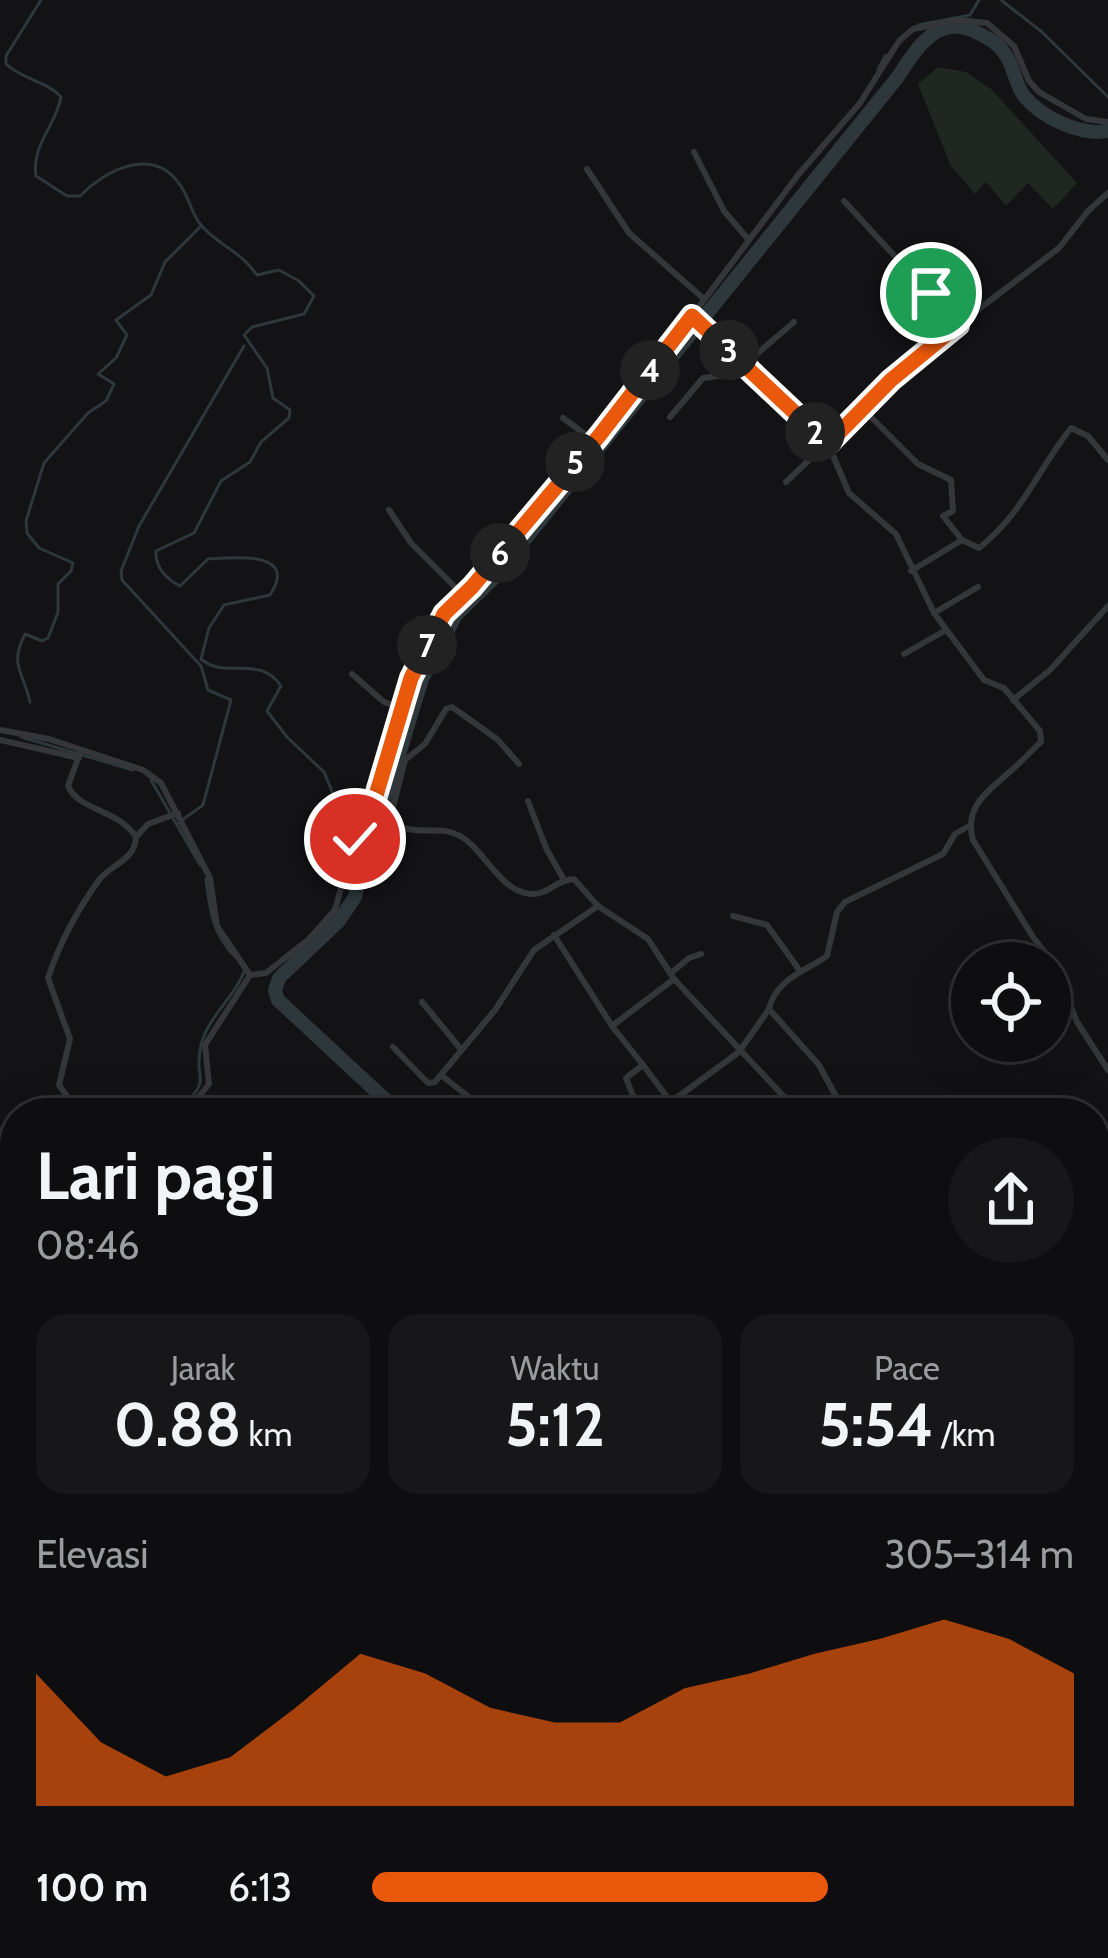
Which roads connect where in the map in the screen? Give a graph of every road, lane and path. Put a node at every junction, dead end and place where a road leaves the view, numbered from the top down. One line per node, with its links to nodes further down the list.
1 (1108, 122): 6 (street)
2 (694, 152): 6 (street)
3 (587, 169): 7 (street)
4 (1108, 193): 10 (street)
5 (844, 201): 10 (street)
6 (748, 239): 7 (street)
7 (704, 299): 8 (street)
8 (694, 319): 11 (street); 15 (street)
9 (794, 322): 11 (street)
10 (958, 325): 12 (street)
11 (744, 364): 13 (street); 16 (street)
12 (862, 408): 16 (street); 20 (street)
13 (670, 417)
14 (563, 418): 15 (street)
15 (594, 441): 23 (street)
16 (828, 444): 18 (street); 21 (street)
17 (1108, 460): 20 (street)
18 (785, 482)
19 (388, 510): 23 (street)
20 (962, 540): 21 (street)
21 (911, 571): 25 (street)
22 (978, 587): 25 (street)
23 (462, 594): 30 (street)
24 (1108, 606): 29 (street)
25 (934, 613): 26 (street)
26 (946, 630): 27 (street); 29 (street)
27 (904, 654)
28 (352, 674): 30 (street)
29 (1012, 700): 39 (street)
30 (403, 709): 36 (street)
31 (0, 730): 33 (street)
32 (0, 740): 33 (street)
33 (80, 754): 37 (street); 40 (street)
34 (520, 764): 38 (street)
35 (528, 801): 41 (street)
36 (370, 814): 38 (street); 47 (street)
37 (174, 815): 40 (street); 47 (street)
38 (389, 824): 41 (street)
39 (969, 826): 46 (street); 56 (street)
40 (136, 837): 58 (street)
41 (564, 880): 42 (street)
42 (598, 905): 44 (street); 48 (street)
43 (733, 916): 46 (street)
44 (554, 935): 51 (street); 53 (street)
45 (701, 954): 48 (street)
46 (800, 971): 50 (street)
47 (250, 975): 59 (street)
48 (672, 976): 51 (street); 54 (street)
49 (422, 1002): 53 (street)
50 (769, 1009): 54 (street); 65 (street)
51 (612, 1026): 55 (street)
52 (393, 1047): 57 (street)
53 (460, 1048): 57 (street)
54 (739, 1052): 63 (street); 64 (street)
55 (643, 1066): 61 (street); 62 (street)
56 (1108, 1070)
57 (441, 1076): 60 (street)
58 (68, 1098)
59 (198, 1098)
60 (470, 1098)
61 (634, 1098)
62 (668, 1098)
63 (676, 1098)
64 (785, 1098)
65 (837, 1098)

